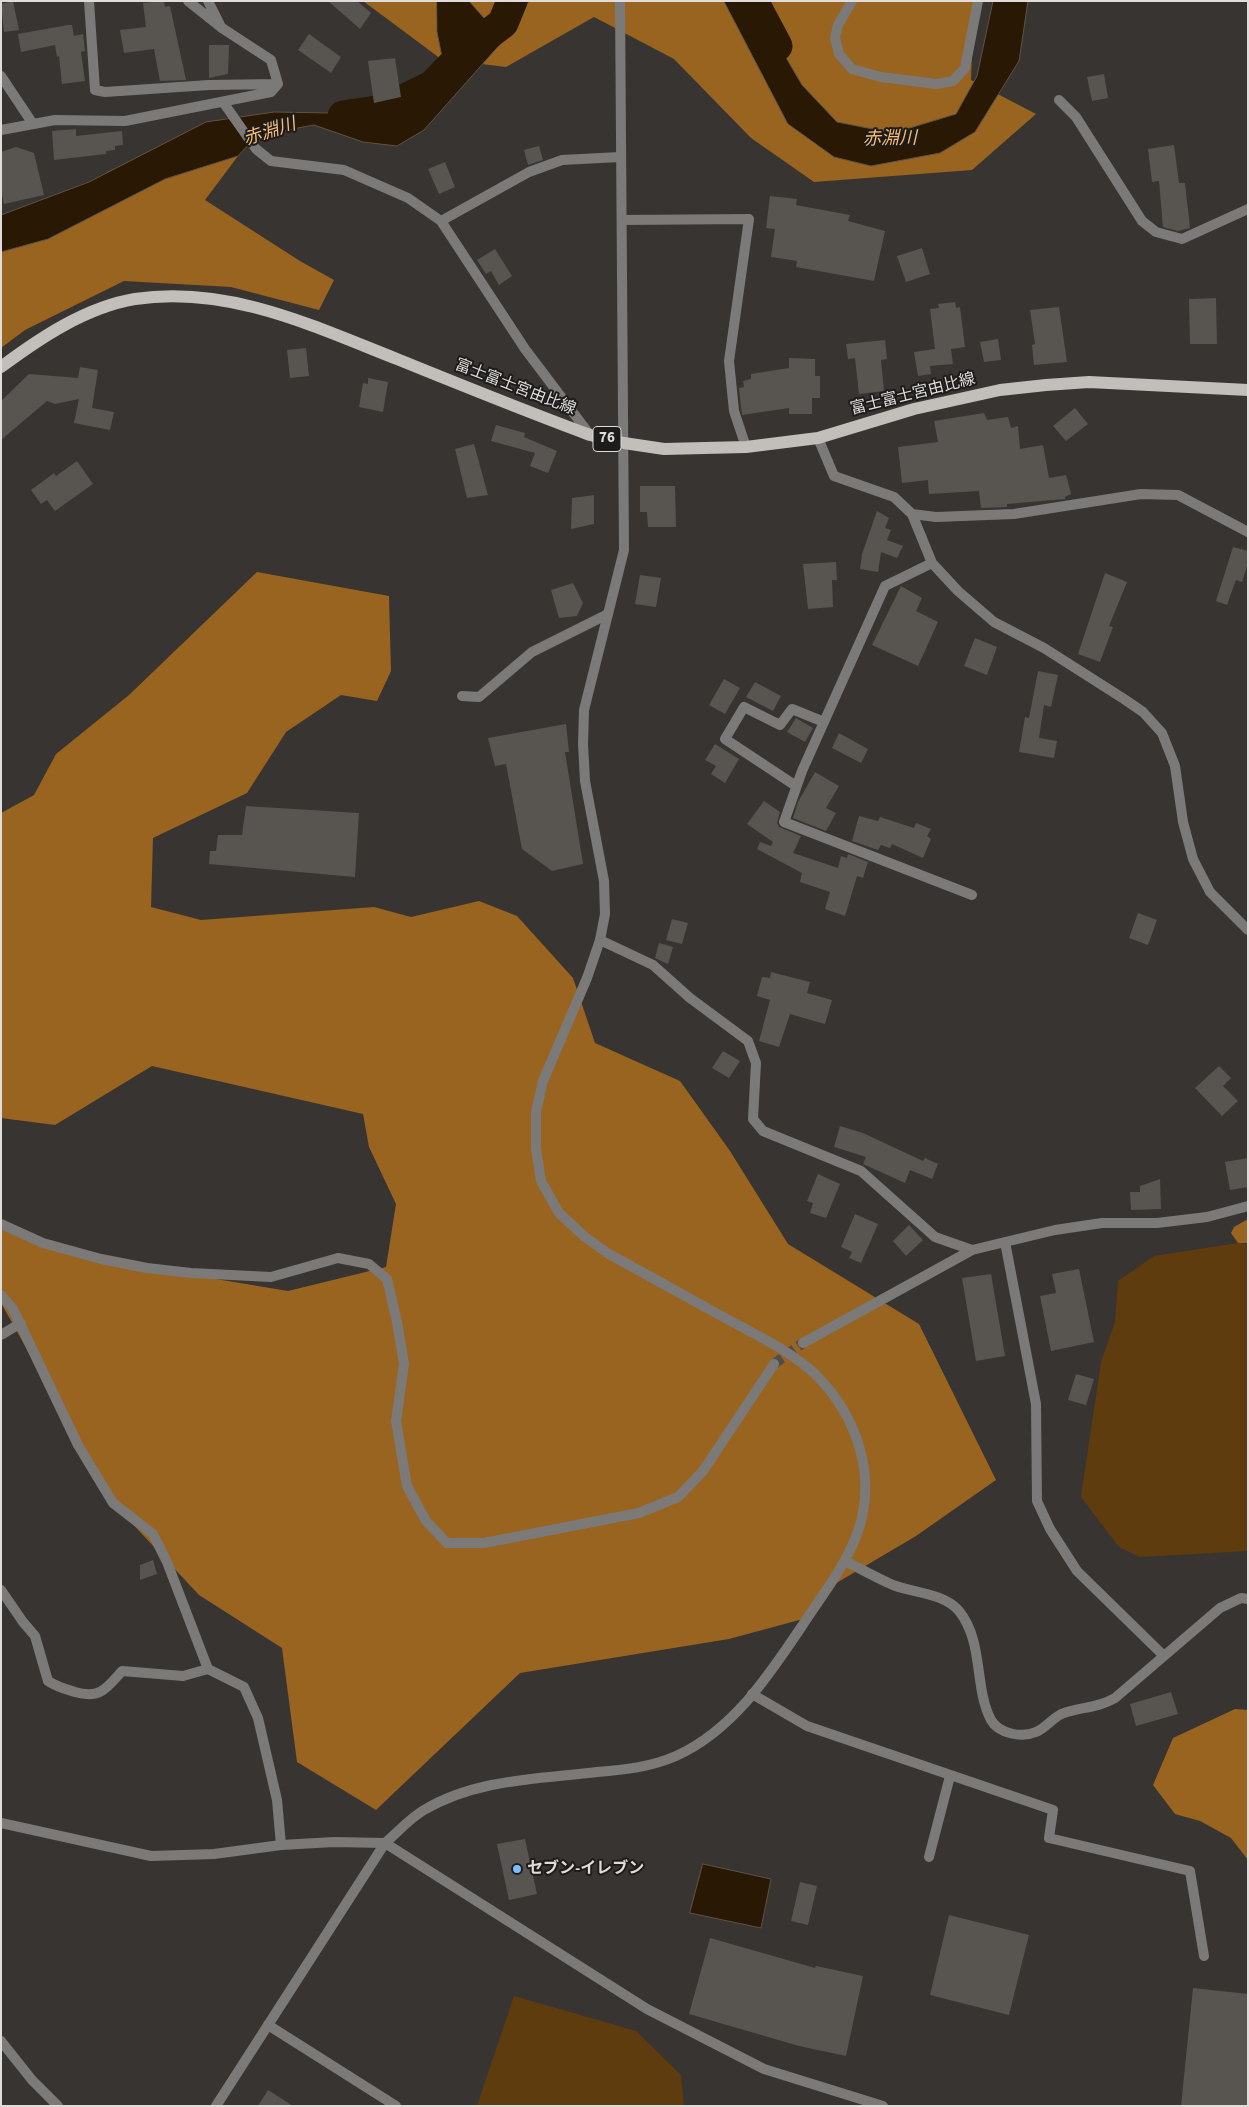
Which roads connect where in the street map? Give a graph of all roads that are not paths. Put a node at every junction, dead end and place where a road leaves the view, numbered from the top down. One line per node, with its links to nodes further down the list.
1 (89, 1): 9 (street)
2 (188, 1): 7 (street)
3 (208, 1): 7 (street)
4 (620, 1): 14 (street)
5 (852, 1): 6 (street)
6 (978, 1)
7 (222, 28): 9 (street)
8 (1, 76): 12 (street)
9 (278, 84): 11 (street)
10 (1059, 100): 15 (street)
11 (223, 102): 12 (street); 17 (street)
12 (33, 124): 13 (street)
13 (1, 130)
14 (620, 157): 16 (street); 17 (street)
15 (1248, 209)
16 (622, 220): 22 (street); 23 (street)
17 (441, 221): 20 (street)
18 (1, 367): 20 (main road, 富士富士宮由比線 / 76)
19 (1248, 390): 21 (main road, 富士富士宮由比線 / 76)
20 (590, 435): 22 (main road, 富士富士宮由比線 / 76)
21 (818, 438): 23 (main road, 富士富士宮由比線 / 76); 24 (street)
22 (624, 443): 23 (main road, 富士富士宮由比線 / 76); 27 (street)
23 (746, 447)
24 (912, 514): 25 (street); 26 (street)
25 (1248, 532)
26 (932, 563): 29 (street); 32 (street)
27 (608, 614): 28 (street); 33 (street)
28 (462, 696)
29 (824, 722): 30 (street); 30 (street)
30 (796, 786): 31 (street)
31 (972, 895)
32 (1248, 930)
33 (600, 940): 37 (street); 43 (street)
34 (1248, 1206): 36 (street)
35 (1, 1224): 42 (street)
36 (1005, 1242): 37 (street); 46 (street)
37 (972, 1250): 41 (street)
38 (1, 1295): 39 (street)
39 (21, 1323): 40 (street); 47 (street)
40 (1, 1335)
41 (803, 1343)
42 (774, 1364)
43 (845, 1561): 46 (street); 48 (street)
44 (1, 1590): 47 (street)
45 (1248, 1598): 46 (street)
46 (1164, 1656)
47 (208, 1669): 52 (street)
48 (752, 1694): 49 (street); 51 (street)
49 (950, 1776): 53 (street); 54 (street)
50 (1, 1823): 52 (street)
51 (385, 1843): 52 (street); 55 (street); 60 (street)
52 (280, 1845)
53 (929, 1857)
54 (1204, 1956)
55 (268, 2025): 58 (street); 59 (street)
56 (1, 2041): 57 (street)
57 (58, 2106)
58 (216, 2106)
59 (396, 2106)
60 (882, 2106)

